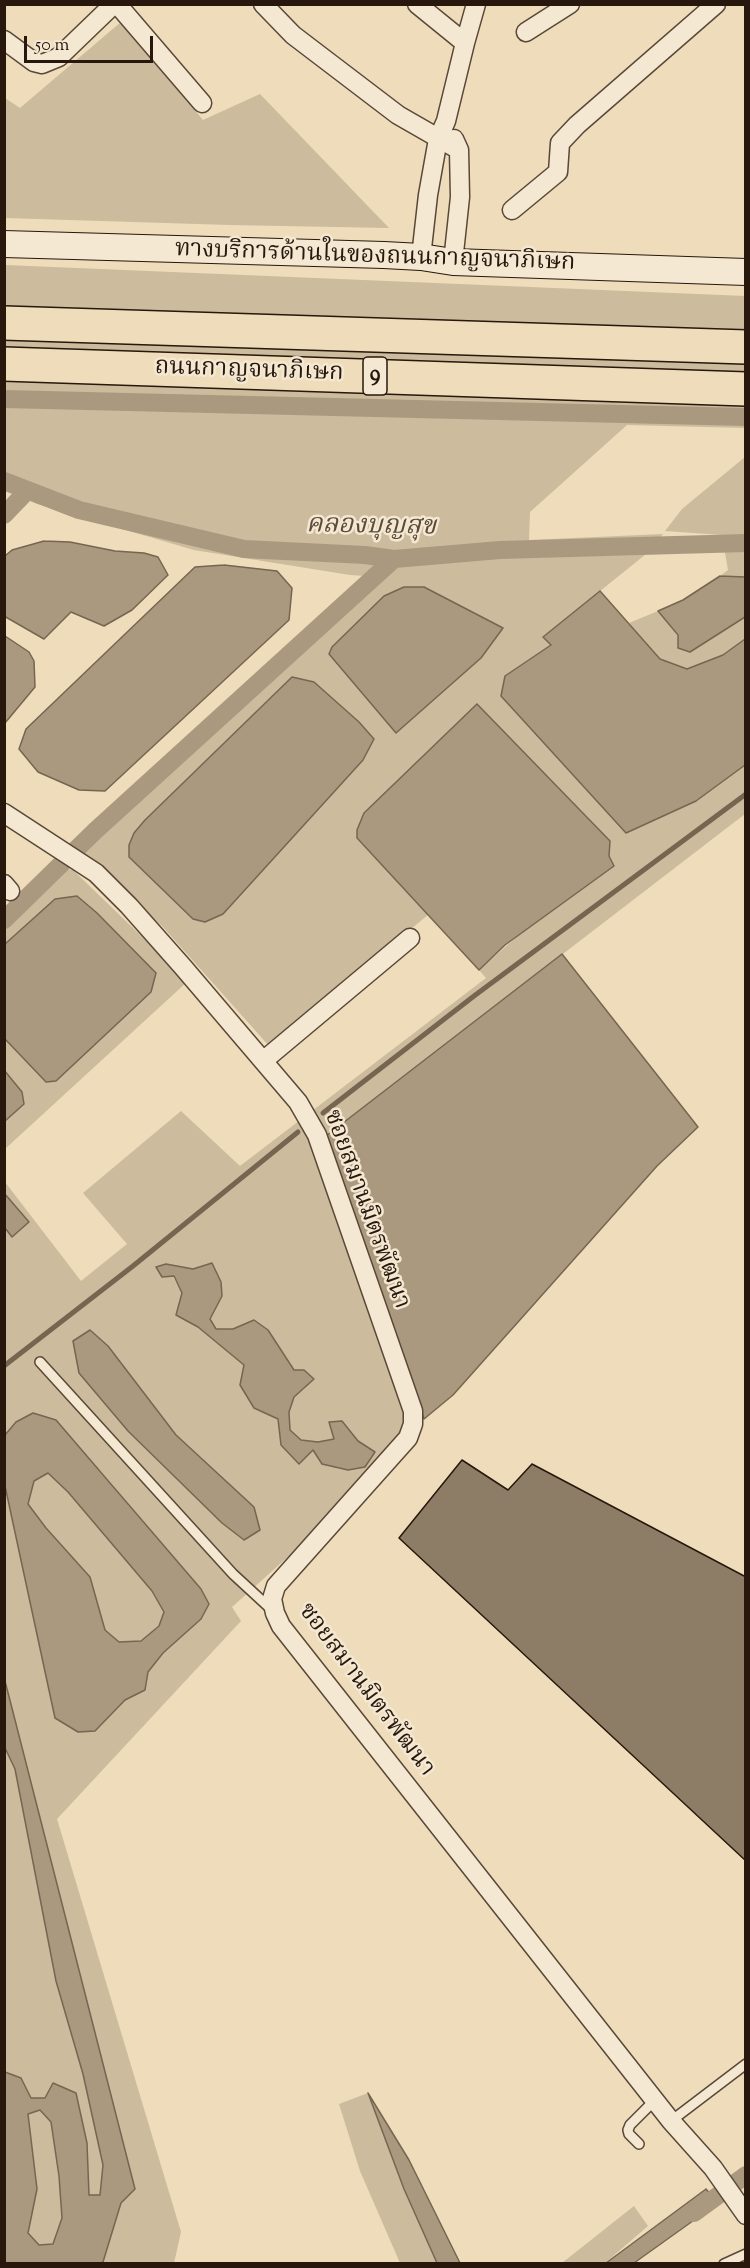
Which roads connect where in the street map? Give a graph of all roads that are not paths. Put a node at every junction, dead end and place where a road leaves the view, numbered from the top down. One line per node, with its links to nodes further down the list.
1 (115, 4): 8 (street); 10 (street)
2 (263, 4): 12 (street)
3 (417, 4): 9 (street)
4 (476, 4): 9 (street)
5 (570, 4): 7 (street)
6 (716, 4): 14 (street)
7 (526, 32)
8 (4, 40)
9 (465, 43): 11 (street)
10 (202, 103)
11 (446, 121): 12 (street); 13 (street)
12 (438, 139): 13 (street); 16 (street)
13 (459, 150): 17 (street)
14 (512, 210)
15 (4, 244): 16 (main road, ทางบริการด้านในของถนนกาญจนาภิเษก)
16 (421, 257): 17 (main road, ทางบริการด้านในของถนนกาญจนาภิเษก)
17 (453, 262): 18 (main road, ทางบริการด้านในของถนนกาญจนาภิเษก)
18 (746, 273)
19 (4, 323): 20 (highway, ถนนกาญจนาภิเษก / 9)
20 (746, 347)
21 (4, 364): 22 (highway, ถนนกาญจนาภิเษก / 9)
22 (746, 389)
23 (4, 813): 25 (street, ซอยสมานมิตรพัฒนา)
24 (410, 938): 25 (street)
25 (263, 1061): 27 (street, ซอยสมานมิตรพัฒนา)
26 (40, 1362): 27 (lane)
27 (275, 1613): 29 (street, ซอยสมานมิตรพัฒนา)
28 (746, 2064): 30 (lane)
29 (655, 2100): 30 (street, ซอยสมานมิตรพัฒนา); 31 (lane)
30 (671, 2121): 32 (street, ซอยสมานมิตรพัฒนา)
31 (639, 2144)
32 (743, 2210)
33 (746, 2254): 34 (lane)
34 (724, 2264)

